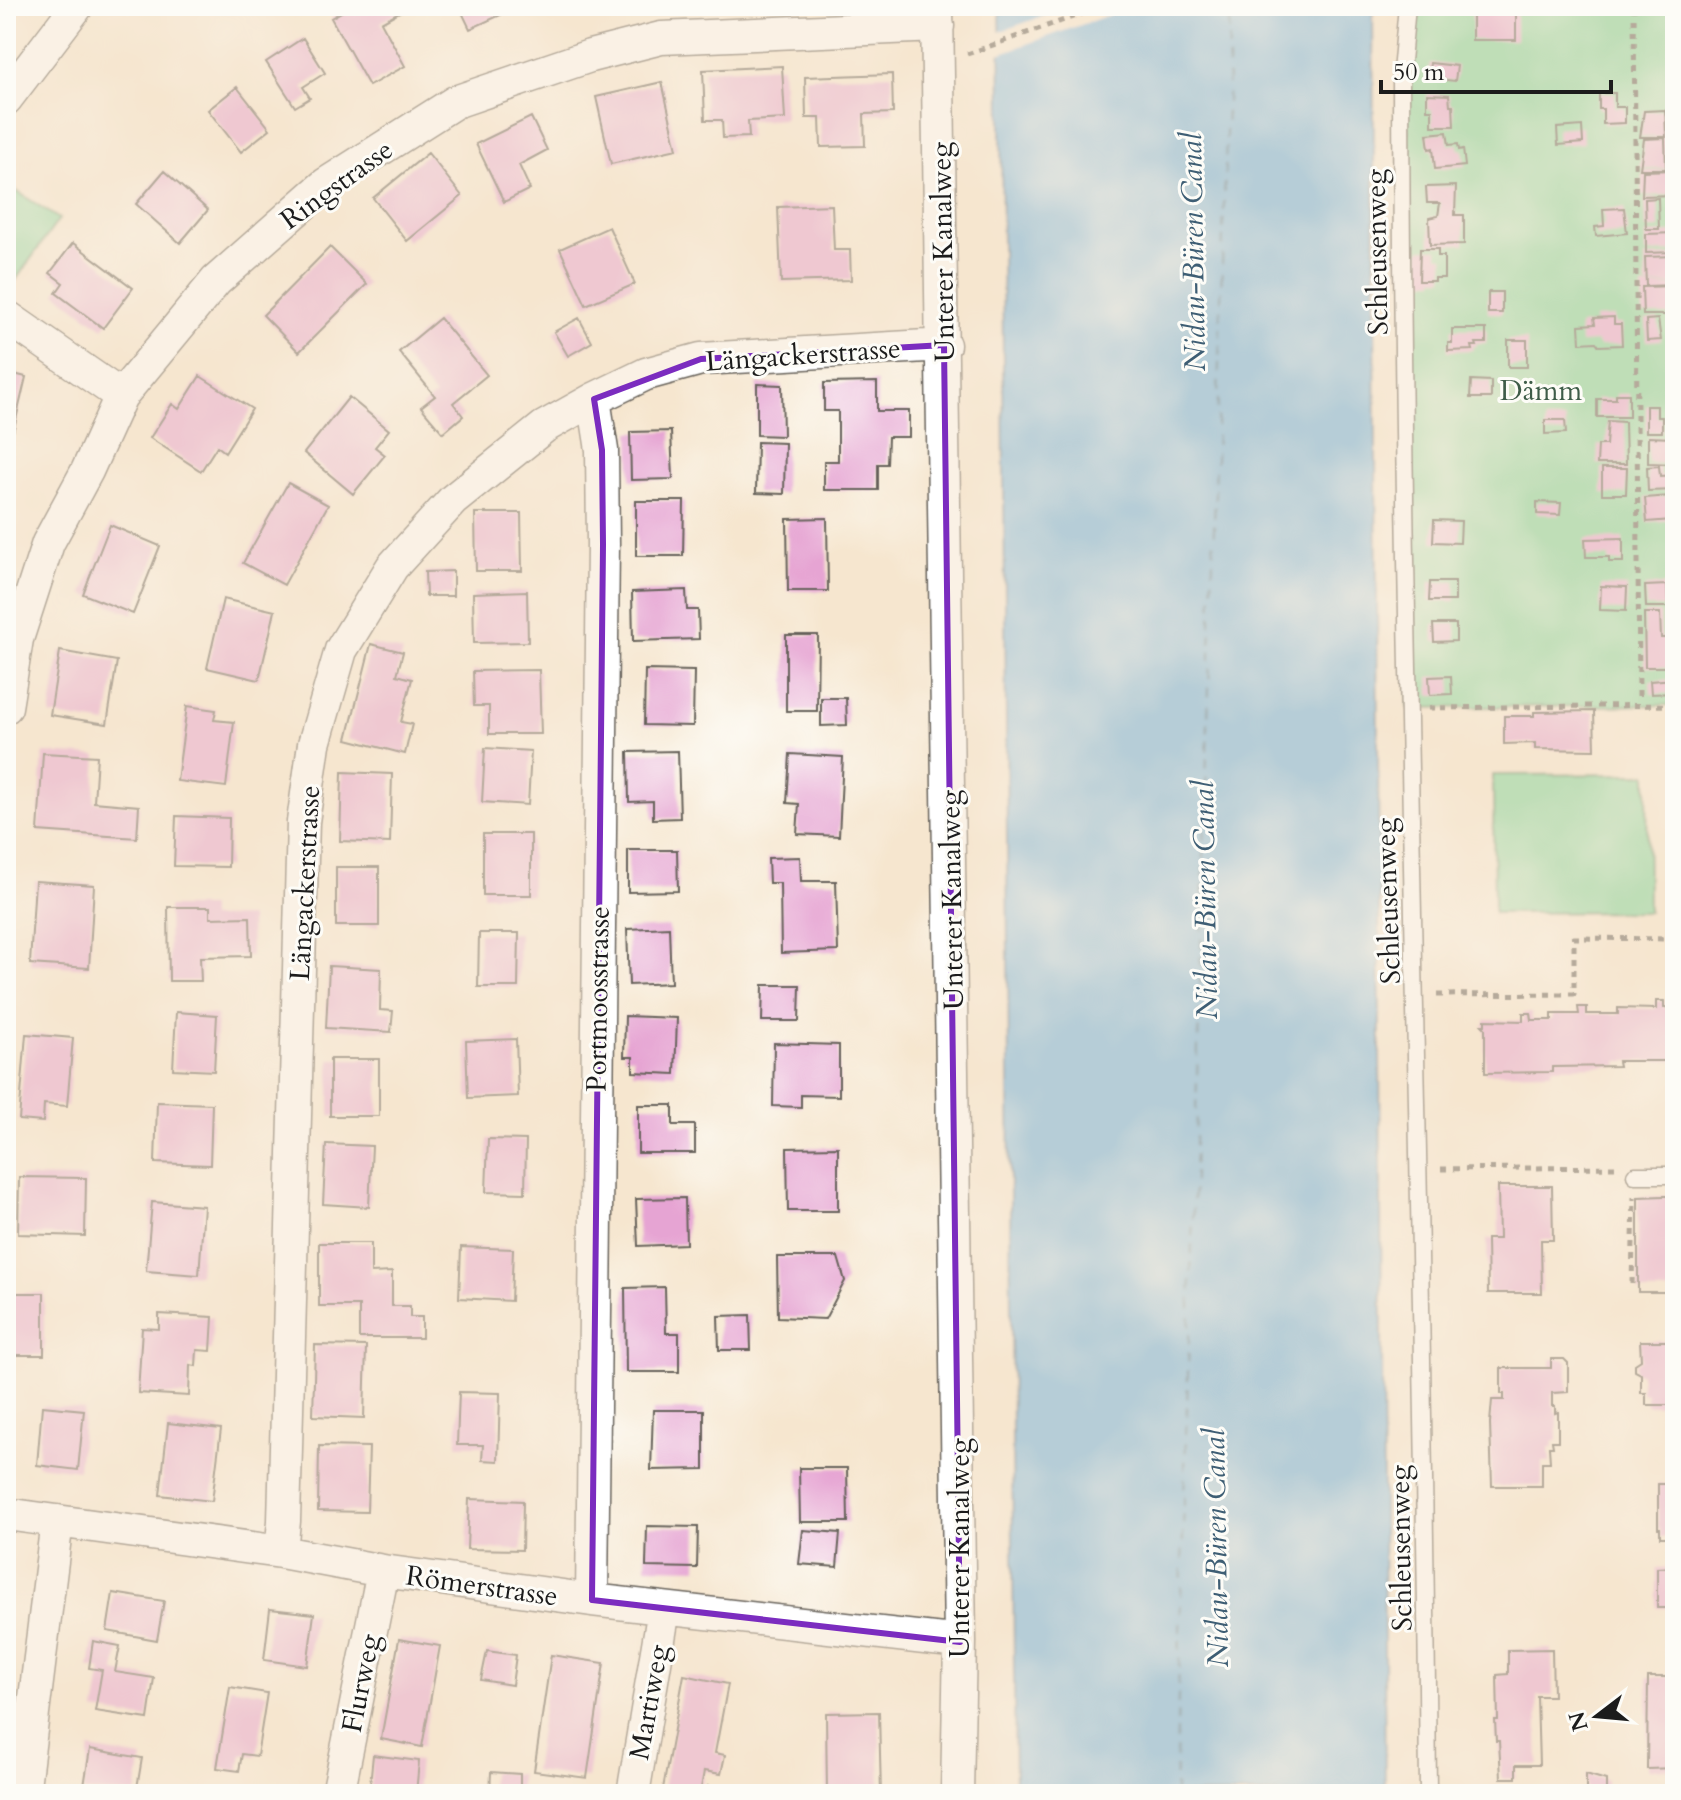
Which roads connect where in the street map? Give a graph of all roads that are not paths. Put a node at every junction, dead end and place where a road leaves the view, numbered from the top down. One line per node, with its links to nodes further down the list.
1 (77, 6): 4 (street)
2 (1407, 6): 23 (lane, Schleusenweg)
3 (938, 16): 6 (street, Unterer Kanalweg); 7 (street, Ringstrasse)
4 (6, 99)
5 (6, 316): 7 (street)
6 (944, 345): 8 (street, Längackerstrasse); 18 (street, Unterer Kanalweg)
7 (121, 396): 9 (street, Ringstrasse)
8 (594, 399): 14 (street, Längackerstrasse); 16 (street, Portmoosstrasse)
9 (6, 707)
10 (1635, 1175): 11 (lane)
11 (1675, 1175)
12 (6, 1514): 13 (street, Römerstrasse)
13 (57, 1521): 14 (street, Römerstrasse); 19 (street)
14 (281, 1552): 15 (street, Römerstrasse)
15 (383, 1571): 16 (street, Römerstrasse); 20 (street, Flurweg)
16 (592, 1600): 17 (street, Römerstrasse)
17 (664, 1609): 18 (street, Römerstrasse); 21 (street, Martiweg)
18 (960, 1642): 22 (street, Unterer Kanalweg)
19 (23, 1794)
20 (338, 1794)
21 (633, 1794)
22 (957, 1794)
23 (1428, 1794)

